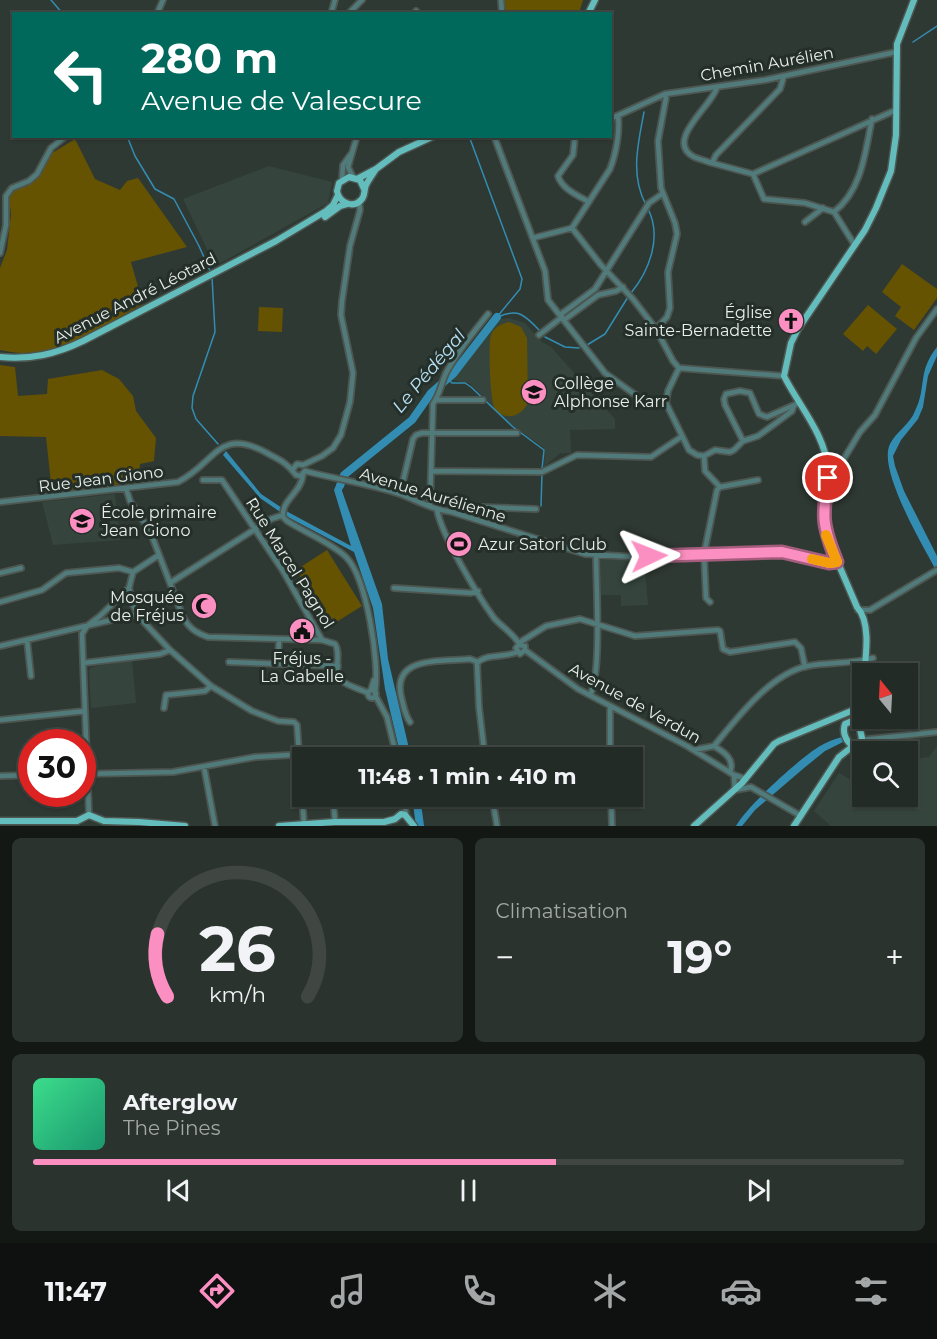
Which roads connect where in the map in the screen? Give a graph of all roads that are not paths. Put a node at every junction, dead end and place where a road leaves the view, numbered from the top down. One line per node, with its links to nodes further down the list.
1 (362, 0): 3 (street)
2 (914, 0): 4 (main road)
3 (350, 12)
4 (896, 52): 5 (street, Chemin Aurélien); 8 (main road)
5 (784, 76): 6 (street, Chemin Aurélien); 18 (street)
6 (717, 87): 7 (street, Chemin Aurélien); 18 (street)
7 (665, 94): 9 (street, Chemin Aurélien); 24 (street)
8 (896, 110): 11 (street); 36 (main road)
9 (618, 116): 10 (street, Chemin Aurélien); 27 (street)
10 (612, 118)
11 (872, 119): 20 (street); 30 (street)
12 (63, 138): 37 (street)
13 (356, 138): 17 (street)
14 (430, 138): 19 (main road)
15 (495, 138): 34 (street)
16 (575, 138): 27 (street)
17 (353, 152): 21 (street); 22 (street)
18 (712, 163): 20 (street)
19 (376, 169): 21 (main road); 23 (main road)
20 (753, 174): 29 (street)
21 (355, 178): 22 (main road); 23 (main road)
22 (342, 180): 25 (main road)
23 (364, 189): 26 (main road)
24 (662, 194): 38 (street); 45 (street)
25 (338, 195): 28 (main road); 35 (main road, Avenue André Léotard)
26 (359, 201): 28 (main road); 31 (street)
27 (589, 202): 33 (street)
28 (350, 204): 31 (street); 35 (main road, Avenue André Léotard)
29 (823, 208): 30 (street); 32 (street)
30 (834, 212): 36 (street)
31 (356, 219): 60 (street)
32 (805, 222)
33 (572, 228): 34 (street); 38 (street)
34 (533, 238): 44 (street)
35 (276, 241): 47 (main road, Avenue André Léotard)
36 (854, 244): 49 (main road)
37 (0, 253)
38 (606, 270): 39 (street); 40 (street)
39 (623, 287): 41 (street); 45 (street)
40 (594, 289): 41 (street); 44 (street)
41 (598, 295): 44 (street)
42 (937, 309): 63 (street)
43 (488, 314): 50 (street)
44 (562, 318): 46 (street); 52 (street)
45 (656, 329): 48 (street)
46 (539, 335)
47 (0, 357)
48 (680, 368): 49 (street); 52 (street)
49 (784, 376): 53 (main road)
50 (436, 400): 51 (street); 54 (street)
51 (483, 400)
52 (666, 403): 56 (street)
53 (796, 405): 57 (street); 57 (street); 63 (main road)
54 (432, 433): 55 (street); 61 (street); 68 (street)
55 (517, 433)
56 (681, 437): 58 (street); 61 (street)
57 (743, 441): 58 (street)
58 (704, 456): 66 (street)
59 (293, 469): 60 (street); 62 (street); 67 (street, Rue Jean Giono)
60 (303, 470): 62 (street); 68 (street, Avenue Aurélienne); 69 (street)
61 (431, 471): 71 (street)
62 (296, 475): 69 (street)
63 (828, 478): 82 (main road)
64 (202, 480): 78 (street, Rue Marcel Pagnol)
65 (758, 480): 66 (street)
66 (720, 487): 79 (street)
67 (126, 488): 70 (street, Rue Jean Giono); 80 (street)
68 (400, 494): 71 (street, Avenue Aurélienne)
69 (288, 500): 75 (street)
70 (0, 502)
71 (430, 505): 73 (street, Avenue Aurélienne)
72 (536, 509): 76 (street)
73 (437, 510): 74 (street, Avenue Aurélienne); 77 (street)
74 (452, 512): 76 (street, Avenue Aurélienne); 77 (street)
75 (280, 514): 78 (street); 119 (street)
76 (469, 517): 81 (street, Avenue Aurélienne)
77 (441, 524): 90 (street)
78 (255, 530): 87 (street); 102 (street, Rue Marcel Pagnol)
79 (704, 554): 81 (street, Avenue Aurélienne); 82 (street, Avenue Aurélienne); 92 (street)
80 (159, 555): 85 (street); 87 (street)
81 (596, 555): 97 (street)
82 (837, 562): 93 (main road)
83 (21, 568): 86 (street)
84 (937, 571): 94 (street)
85 (133, 572): 88 (street); 91 (street)
86 (0, 573)
87 (170, 583): 101 (street)
88 (129, 588): 95 (street); 98 (street)
89 (394, 588): 90 (street)
90 (478, 591): 103 (street)
91 (0, 602)
92 (710, 602)
93 (858, 609): 94 (street); 96 (main road); 99 (main road)
94 (870, 610): 96 (street)
95 (137, 614): 98 (street); 105 (street)
96 (864, 620): 99 (main road)
97 (597, 623): 103 (street); 116 (street); 120 (street)
98 (87, 626): 100 (street); 112 (street)
99 (867, 632): 109 (main road)
100 (27, 640): 104 (street); 117 (street)
101 (279, 640): 102 (street); 113 (street)
102 (322, 640): 115 (street, Rue Marcel Pagnol)
103 (520, 645): 106 (street); 107 (street)
104 (0, 646)
105 (170, 650): 112 (street); 118 (street)
106 (525, 650): 107 (street); 120 (street, Avenue de Verdun)
107 (517, 652): 111 (street)
108 (873, 658): 109 (street)
109 (865, 660): 114 (main road); 116 (street)
110 (229, 662): 113 (street)
111 (478, 662): 129 (street); 139 (street)
112 (83, 663): 124 (street)
113 (278, 663): 115 (street)
114 (865, 663)
115 (338, 666): 119 (street, Rue Marcel Pagnol)
116 (806, 667): 136 (street)
117 (32, 676)
118 (212, 686): 122 (street); 137 (street)
119 (372, 693): 138 (street)
120 (590, 695): 121 (street, Avenue de Verdun)
121 (610, 707): 140 (street); 142 (street, Avenue de Verdun)
122 (164, 708)
123 (852, 710): 126 (main road)
124 (85, 711): 127 (street); 131 (street)
125 (852, 715): 128 (main road)
126 (834, 717): 128 (street); 149 (main road)
127 (0, 720)
128 (849, 721): 130 (main road); 135 (main road)
129 (410, 722)
130 (852, 722)
131 (85, 729)
132 (860, 729): 134 (main road)
133 (937, 732): 134 (street)
134 (861, 740)
135 (852, 745)
136 (714, 746): 142 (street); 146 (street)
137 (299, 747)
138 (392, 747)
139 (483, 747)
140 (610, 747)
141 (852, 747): 157 (main road)
142 (694, 750): 146 (street, Avenue de Verdun)
143 (292, 754): 144 (street)
144 (204, 767): 145 (street); 167 (street)
145 (96, 774)
146 (732, 774): 149 (street, Avenue de Verdun); 150 (street)
147 (0, 776): 148 (street)
148 (18, 776)
149 (746, 779): 150 (main road)
150 (735, 790): 157 (street); 172 (main road)
151 (88, 807): 160 (street)
152 (303, 807): 162 (street)
153 (333, 807): 163 (street)
154 (405, 807): 161 (street)
155 (494, 807): 170 (street)
156 (611, 807): 171 (street)
157 (801, 816): 173 (main road)
158 (397, 820): 161 (main road); 164 (main road)
159 (0, 822): 160 (main road)
160 (89, 822): 165 (main road); 166 (main road)
161 (409, 823)
162 (304, 824): 163 (main road); 168 (main road)
163 (333, 824): 164 (main road); 169 (main road)
164 (368, 824)
165 (166, 826)
166 (185, 826)
167 (215, 826)
168 (279, 826)
169 (348, 826)
170 (497, 826)
171 (612, 826)
172 (694, 826)
173 (794, 826)

